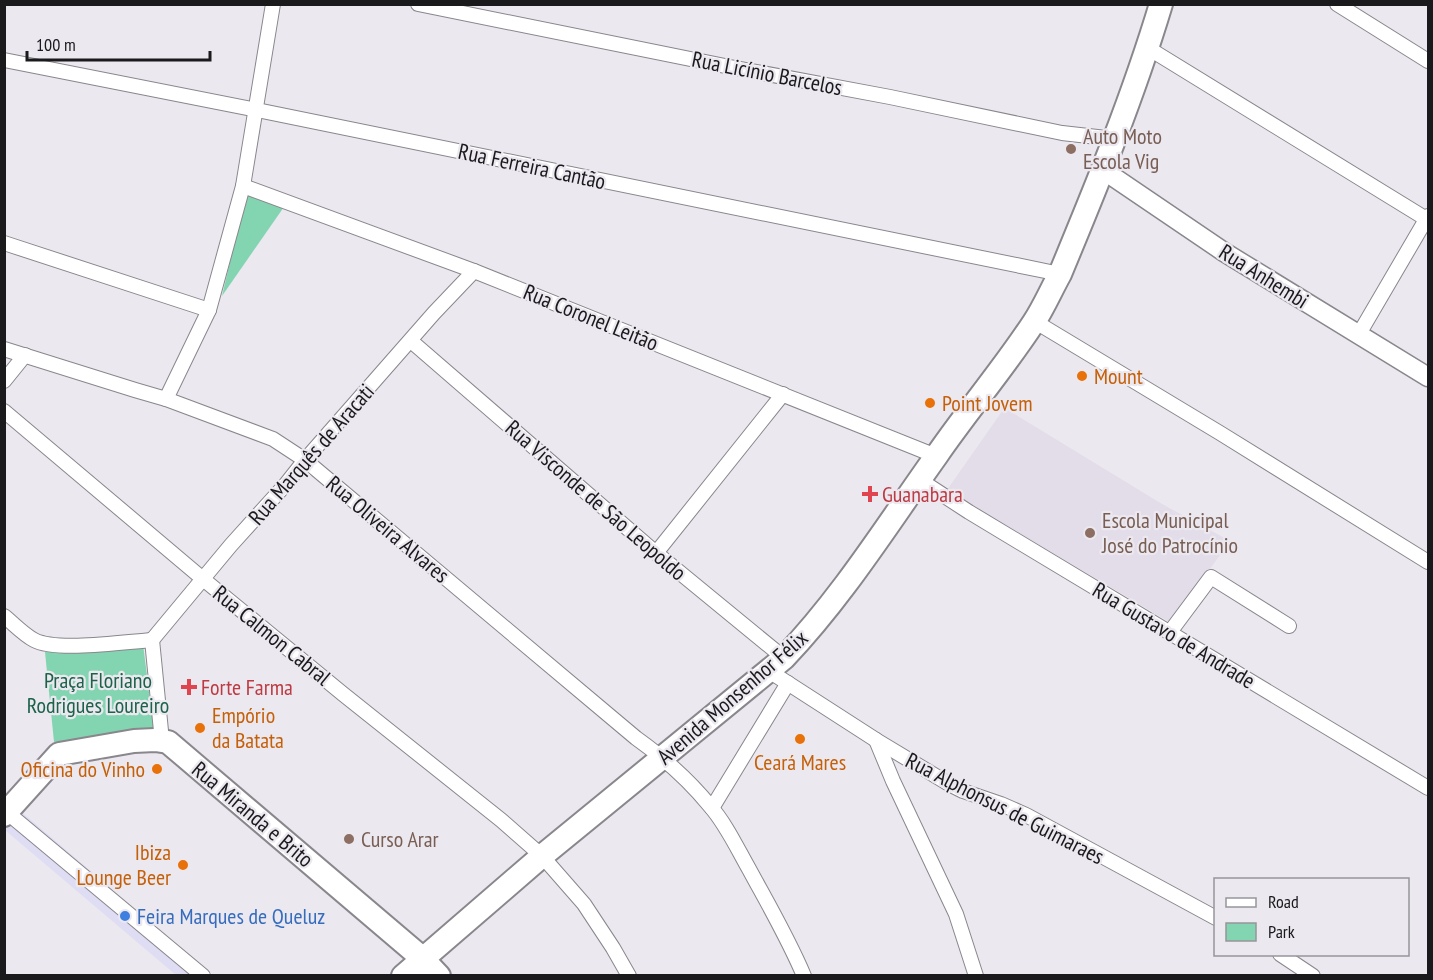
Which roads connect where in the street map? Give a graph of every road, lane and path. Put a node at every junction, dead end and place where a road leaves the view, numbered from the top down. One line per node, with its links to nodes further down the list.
1 (273, 4): 8 (street)
2 (418, 4): 9 (street, Rua Licínio Barcelos)
3 (1337, 4): 7 (street)
4 (1161, 5): 5 (main road, Avenida Monsenhor Félix)
5 (1148, 48): 9 (main road, Avenida Monsenhor Félix); 12 (street)
6 (4, 60): 8 (street, Rua Ferreira Cantão)
7 (1428, 61)
8 (256, 110): 11 (street); 15 (street, Rua Ferreira Cantão)
9 (1115, 139): 10 (main road, Avenida Monsenhor Félix)
10 (1102, 172): 15 (main road, Avenida Monsenhor Félix); 18 (street, Rua Anhembi)
11 (243, 186): 14 (street, Rua Coronel Leitão); 16 (street)
12 (1428, 218): 18 (street)
13 (4, 243): 16 (street)
14 (474, 271): 19 (street, Rua Marquês de Aracati); 24 (street, Rua Coronel Leitão)
15 (1060, 274): 17 (main road, Avenida Monsenhor Félix)
16 (209, 310): 25 (street)
17 (1034, 321): 27 (main road, Avenida Monsenhor Félix); 31 (street)
18 (1359, 334): 22 (street, Rua Anhembi)
19 (411, 340): 28 (street, Rua Marquês de Aracati); 30 (street, Rua Visconde de São Leopoldo)
20 (4, 348): 21 (street, Rua Oliveira Alvares)
21 (25, 355): 23 (street); 25 (street, Rua Oliveira Alvares)
22 (1428, 377)
23 (4, 381)
24 (783, 394): 27 (street, Rua Coronel Leitão); 30 (street)
25 (166, 399): 28 (street, Rua Oliveira Alvares)
26 (4, 411): 32 (street, Rua Calmon Cabral)
27 (936, 456): 29 (main road, Avenida Monsenhor Félix)
28 (305, 459): 32 (street, Rua Marquês de Aracati); 41 (street, Rua Oliveira Alvares)
29 (920, 480): 35 (street, Rua Gustavo de Andrade); 37 (main road, Avenida Monsenhor Félix)
30 (656, 553): 37 (street, Rua Visconde de São Leopoldo)
31 (1428, 562)
32 (204, 579): 36 (street, Rua Marquês de Aracati); 45 (street, Rua Calmon Cabral)
33 (4, 616): 36 (street)
34 (1289, 626): 35 (street)
35 (1170, 632): 42 (street, Rua Gustavo de Andrade)
36 (152, 640): 40 (street)
37 (776, 664): 38 (street, Rua Alphonsus de Guimaraes); 41 (main road, Avenida Monsenhor Félix)
38 (788, 683): 39 (street, Rua Alphonsus de Guimaraes); 43 (street)
39 (876, 740): 46 (street, Rua Alphonsus de Guimaraes); 57 (street)
40 (162, 741): 44 (main road); 47 (main road, Rua Miranda e Brito)
41 (663, 758): 43 (street, Rua Oliveira Alvares); 45 (main road, Avenida Monsenhor Félix)
42 (1428, 788)
43 (712, 808): 56 (street, Rua Oliveira Alvares)
44 (5, 813): 51 (street)
45 (542, 856): 48 (main road, Avenida Monsenhor Félix); 55 (street, Rua Calmon Cabral)
46 (1214, 917)
47 (392, 932): 48 (main road); 50 (main road, Rua Miranda e Brito); 52 (main road)
48 (447, 936): 50 (main road, Avenida Monsenhor Félix)
49 (1283, 956): 58 (street)
50 (422, 958): 53 (main road, Avenida Monsenhor Félix); 54 (main road, Rua Miranda e Brito)
51 (203, 975)
52 (397, 975)
53 (403, 975)
54 (440, 975)
55 (629, 975)
56 (804, 975)
57 (976, 975)
58 (1313, 975)

